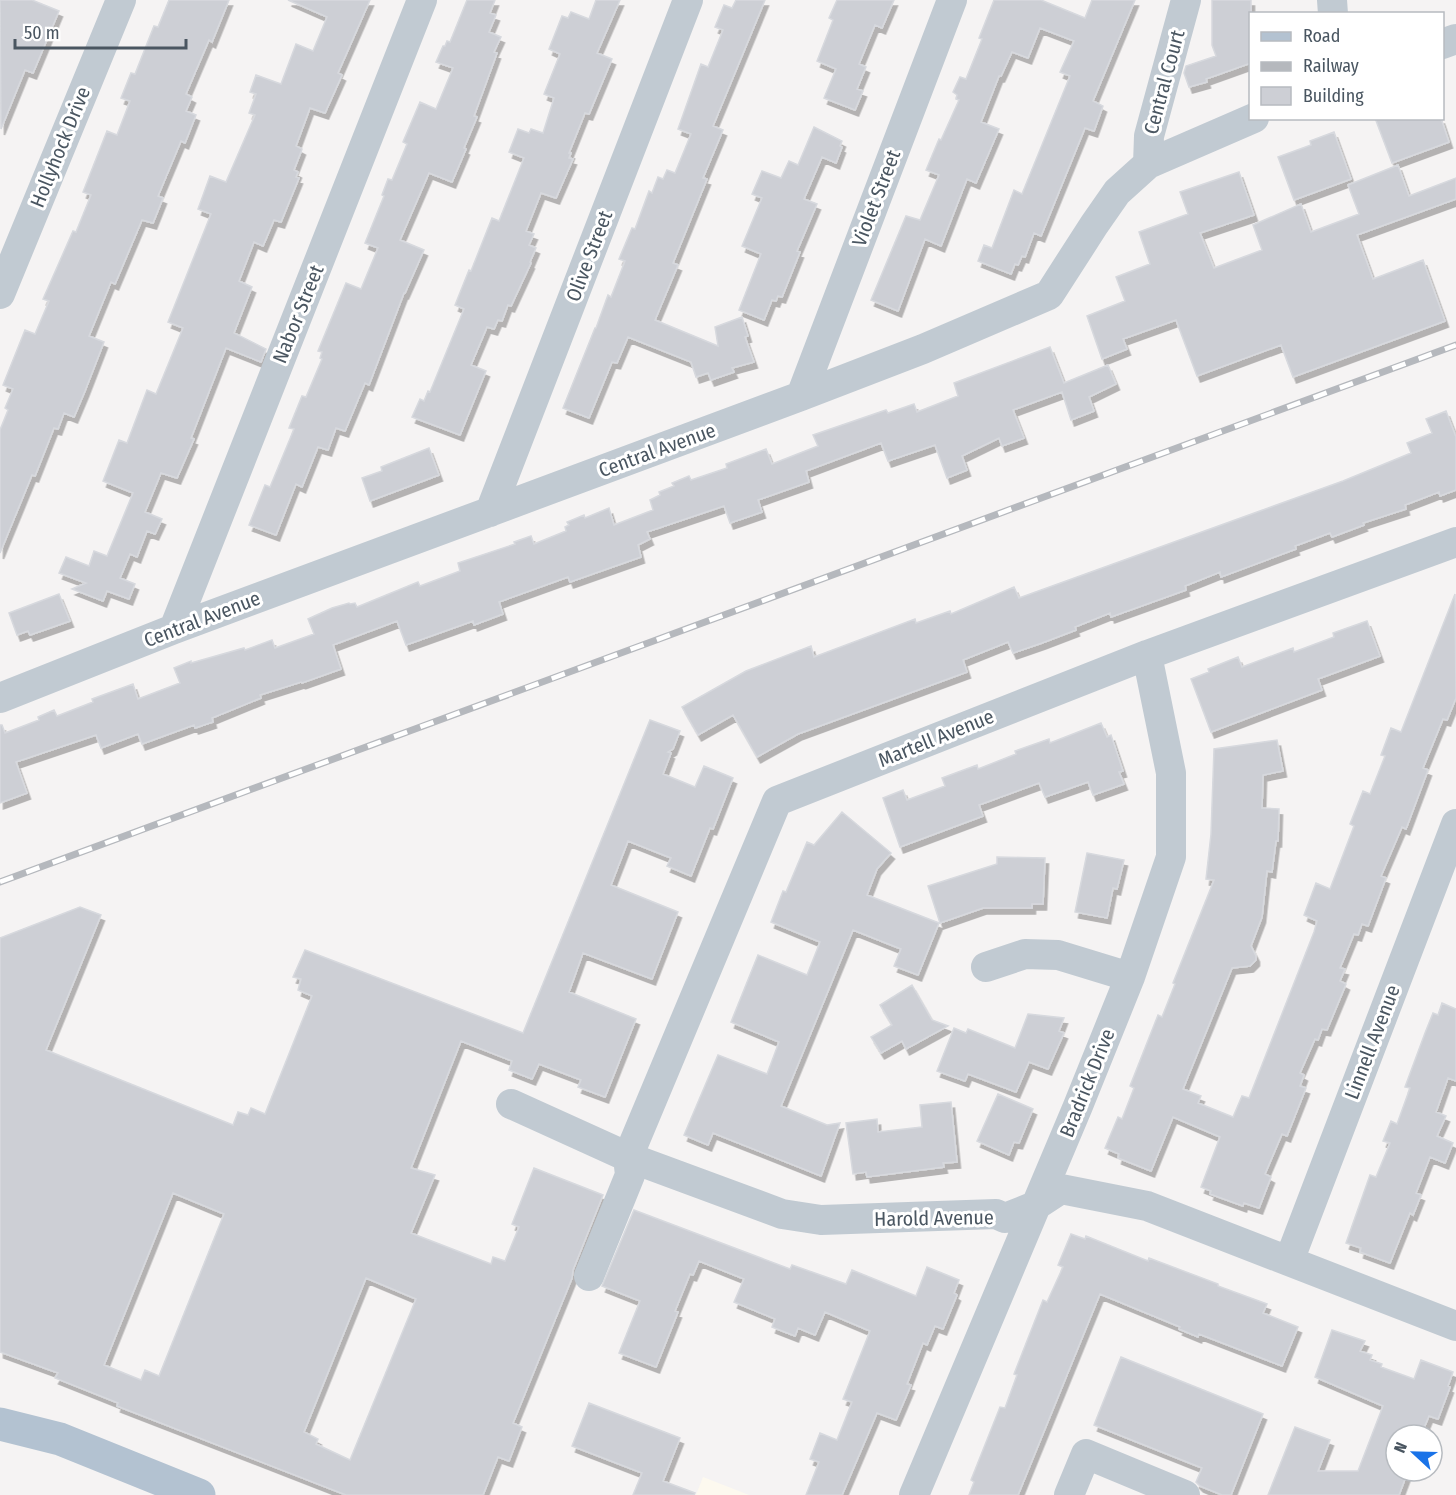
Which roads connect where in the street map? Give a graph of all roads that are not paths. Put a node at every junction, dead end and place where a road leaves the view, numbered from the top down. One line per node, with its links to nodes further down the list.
1 (121, 0): 8 (street, Hollyhock Drive)
2 (422, 0): 12 (street, Nabor Street)
3 (688, 0): 10 (street, Olive Street)
4 (952, 0): 9 (street, Violet Street)
5 (1186, 0): 7 (street, Central Court)
6 (1249, 120): 7 (street, Central Avenue)
7 (1148, 164): 9 (street, Central Avenue)
8 (0, 294)
9 (801, 396): 10 (street, Central Avenue)
10 (490, 512): 12 (street, Central Avenue)
11 (1456, 542): 13 (street, Martell Avenue)
12 (174, 628): 14 (street, Central Avenue)
13 (1147, 655): 17 (street, Bradrick Drive); 19 (street, Martell Avenue)
14 (0, 698)
15 (1456, 824): 21 (street, Linnell Avenue)
16 (986, 967): 17 (street)
17 (1130, 977): 20 (street, Bradrick Drive)
18 (511, 1104): 19 (street, Harold Avenue)
19 (628, 1156): 20 (street, Harold Avenue); 22 (street, Martell Avenue)
20 (1035, 1206): 21 (street, Harold Avenue); 26 (street, Bradrick Drive)
21 (1289, 1261): 23 (street, Harold Avenue)
22 (589, 1276)
23 (1456, 1326)
24 (0, 1424): 25 (main road)
25 (199, 1495)
26 (914, 1495)
27 (1069, 1495): 28 (street)
28 (1185, 1495)

